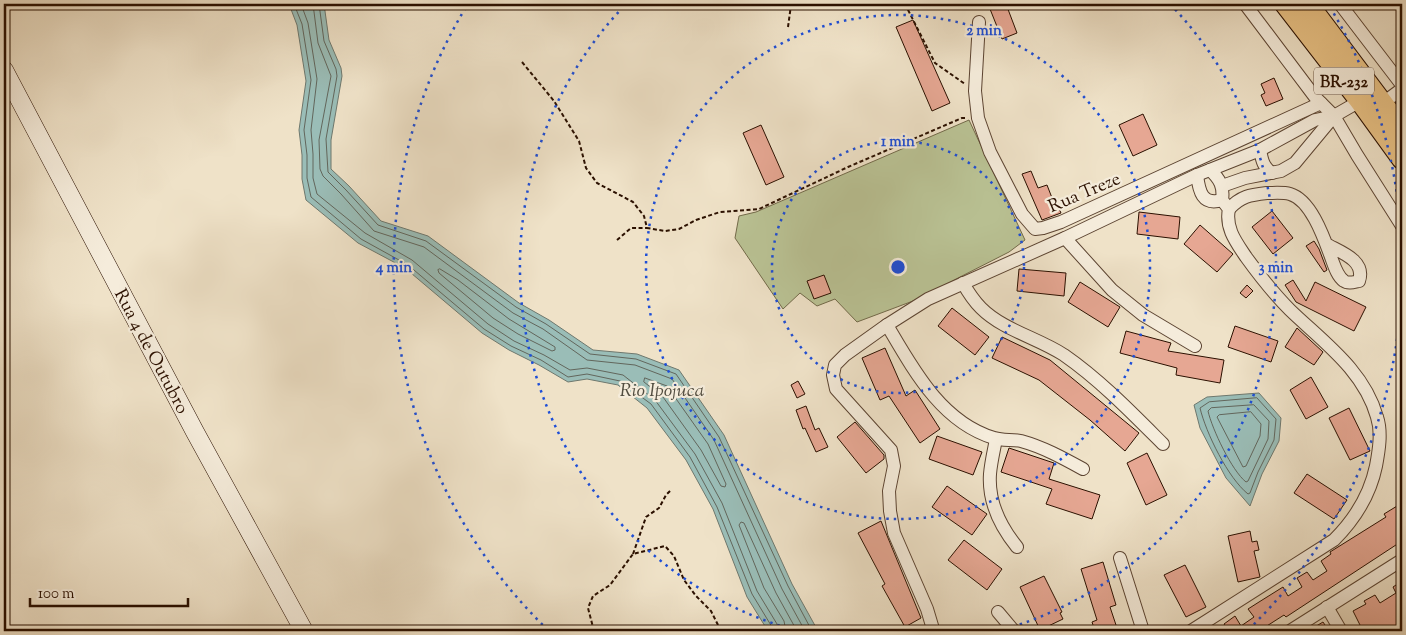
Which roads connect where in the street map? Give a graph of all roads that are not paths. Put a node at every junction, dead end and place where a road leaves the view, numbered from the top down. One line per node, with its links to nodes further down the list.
1 (1245, 4): 10 (street)
2 (1285, 4): 9 (highway, BR-232)
3 (1308, 4): 11 (highway, BR-232)
4 (1340, 4): 7 (street)
5 (979, 22): 10 (street, Rua Treze)
6 (4, 70): 38 (main road, Rua 4 de Outubro)
7 (1402, 86)
8 (1402, 89): 11 (street)
9 (1360, 101): 12 (street); 17 (highway, BR-232)
10 (1321, 103): 12 (street)
11 (1383, 103): 13 (highway, BR-232)
12 (1334, 116): 14 (street); 16 (street); 23 (street)
13 (1402, 129)
14 (1288, 135): 15 (street); 16 (street)
15 (1260, 150): 18 (street); 19 (street)
16 (1302, 154): 19 (street)
17 (1402, 159)
18 (1210, 170): 20 (street); 21 (street)
19 (1272, 172): 21 (street)
20 (1197, 176): 22 (street); 24 (street)
21 (1222, 186): 22 (street)
22 (1225, 204): 25 (street); 41 (street)
23 (1402, 226)
24 (1066, 238): 26 (street); 28 (street)
25 (1326, 244)
26 (963, 283): 27 (street); 30 (street)
27 (887, 325): 29 (street); 37 (street)
28 (1195, 346)
29 (996, 439): 31 (street); 32 (street)
30 (1163, 444)
31 (1083, 469)
32 (1017, 547)
33 (1120, 558): 40 (street)
34 (1401, 563): 35 (street)
35 (1327, 607): 42 (street); 43 (street)
36 (998, 612): 39 (street)
37 (933, 629)
38 (304, 631)
39 (1014, 631)
40 (1142, 631)
41 (1191, 631)
42 (1290, 631)
43 (1341, 631)

